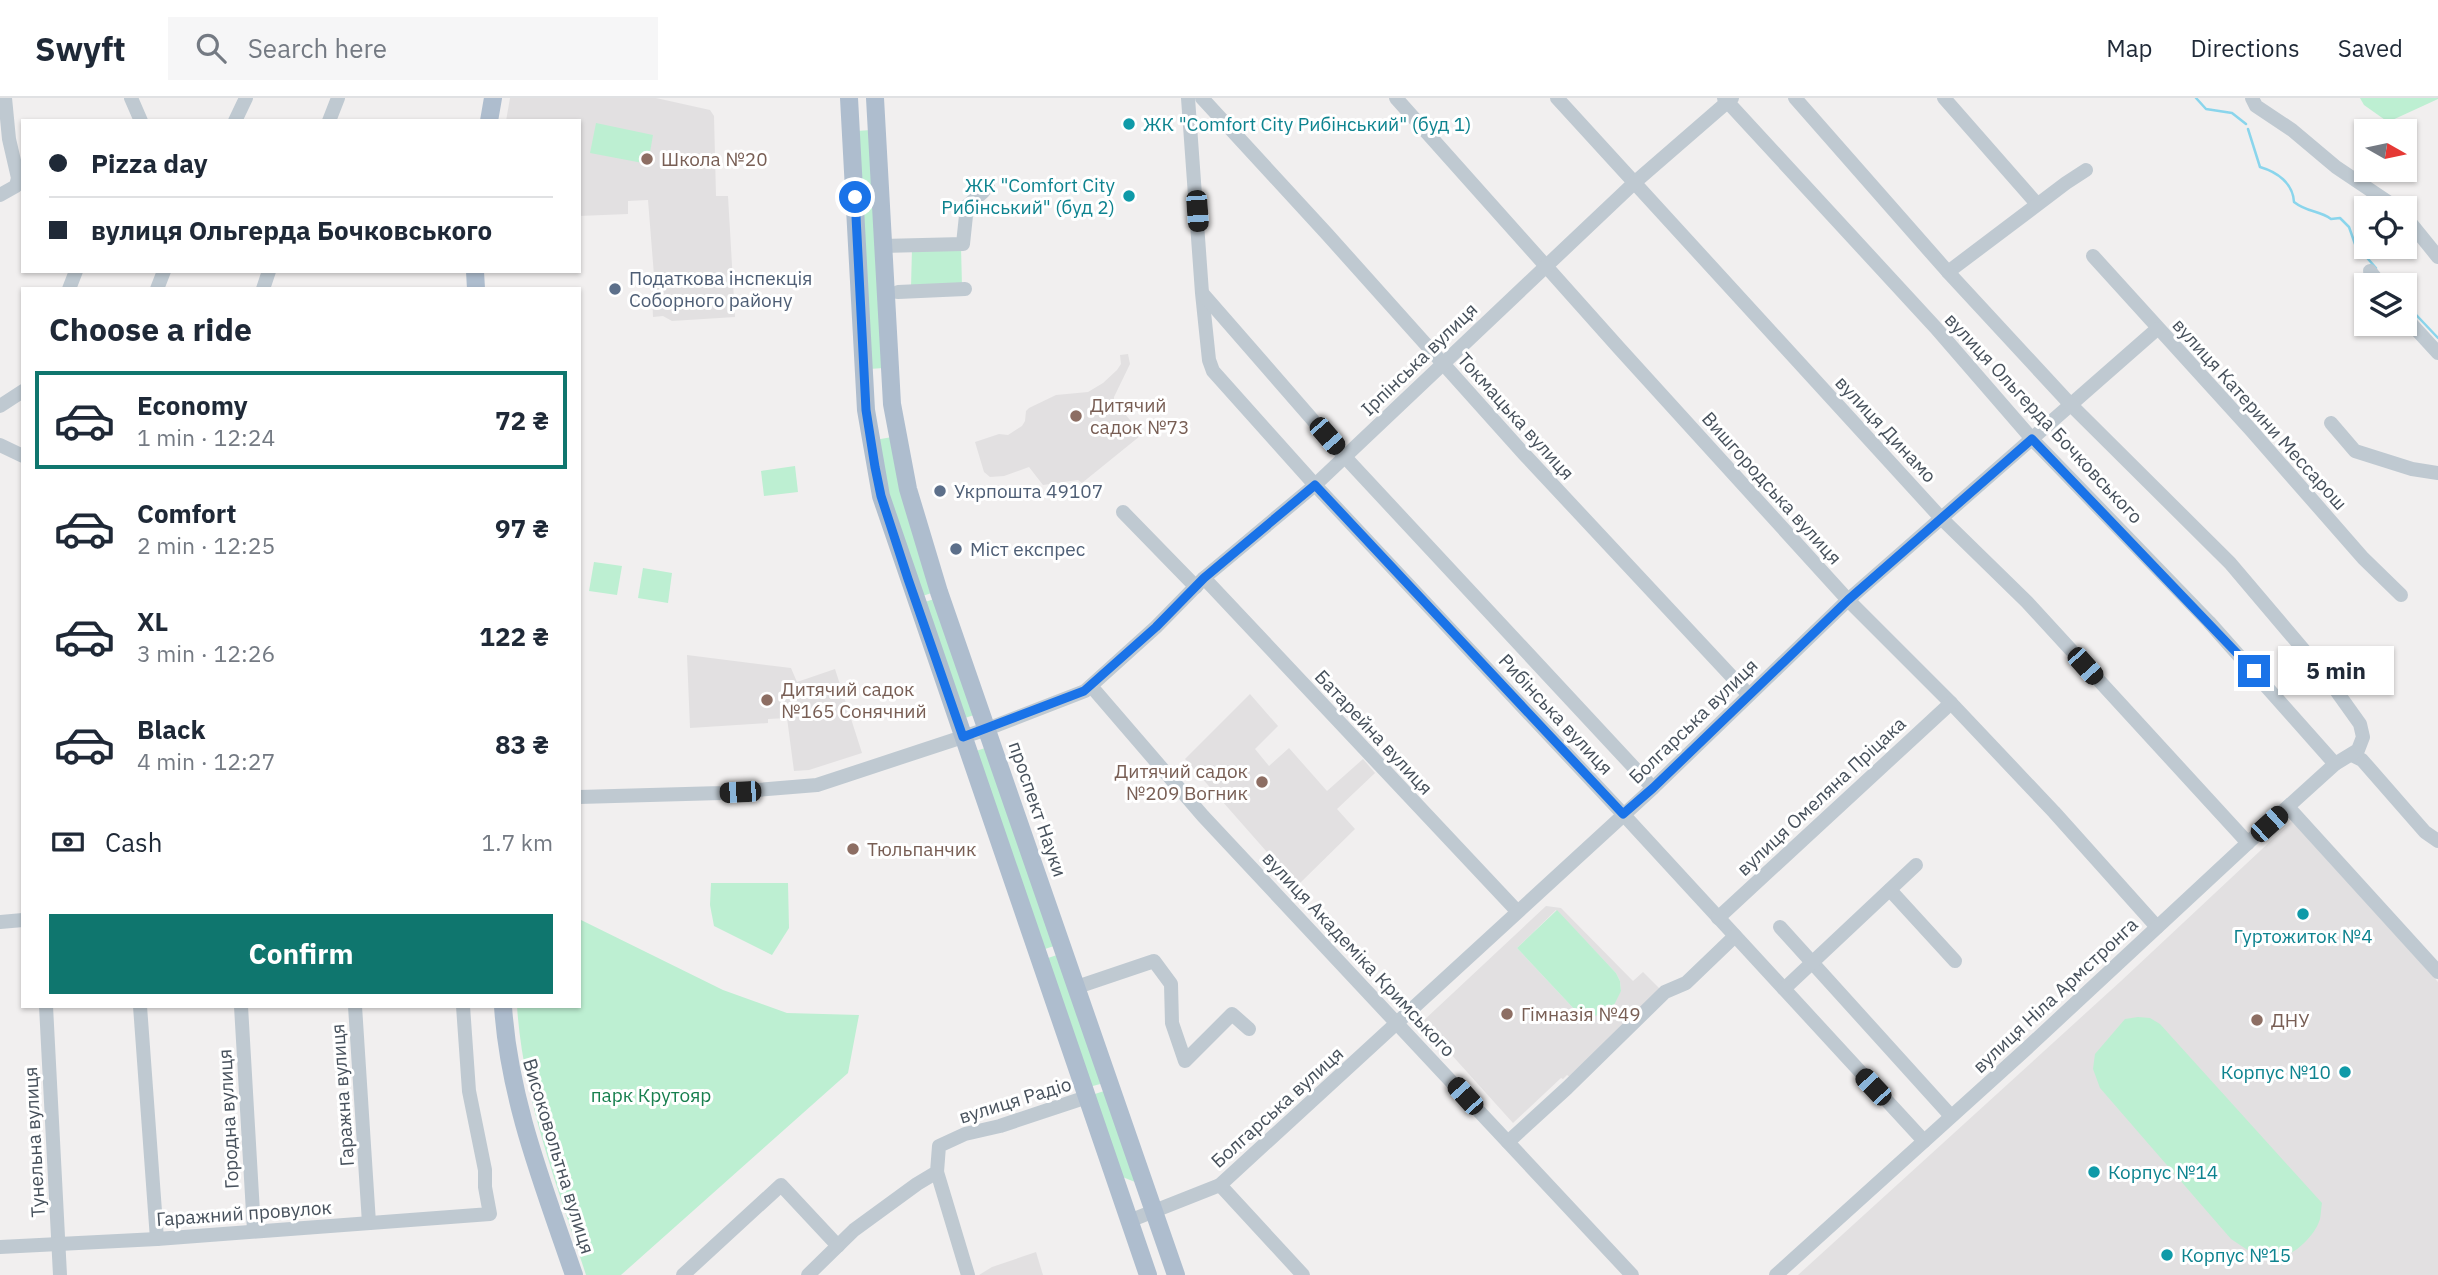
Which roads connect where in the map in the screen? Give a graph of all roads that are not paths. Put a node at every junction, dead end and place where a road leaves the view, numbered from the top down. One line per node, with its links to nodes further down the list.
1 (5, 98): 23 (street)
2 (131, 98): 16 (street)
3 (246, 98): 17 (street)
4 (338, 98): 18 (street)
5 (493, 98): 19 (main road)
6 (849, 98): 58 (main road)
7 (874, 98): 27 (main road, проспект Науки)
8 (1188, 98): 34 (street, Рибінська вулиця)
9 (1202, 98): 38 (street, Токмацька вулиця)
10 (1396, 98): 30 (street, Вишгородська вулиця)
11 (1557, 98): 21 (street, вулиця Динамо)
12 (1795, 98): 31 (street, вулиця Ольгерда Бочковського)
13 (1944, 98): 25 (street)
14 (2252, 98): 24 (street)
15 (1728, 99): 21 (street, Ірпінська вулиця); 43 (street, вулиця Ольгерда Бочковського)
16 (140, 119)
17 (236, 119)
18 (330, 119)
19 (489, 119)
20 (2086, 170): 25 (street)
21 (1634, 183): 30 (street, Ірпінська вулиця); 50 (street, вулиця Динамо)
22 (988, 185): 27 (street)
23 (0, 195)
24 (2379, 196)
25 (2037, 204): 31 (street)
26 (2417, 231): 29 (street)
27 (882, 246): 57 (main road, проспект Науки)
28 (2093, 256): 35 (street, вулиця Катерини Мессарош)
29 (2438, 257)
30 (1545, 266): 38 (street, Ірпінська вулиця); 53 (street, Вишгородська вулиця)
31 (1948, 272): 40 (street, вулиця Ольгерда Бочковського)
32 (965, 289): 33 (street)
33 (898, 292)
34 (1202, 293): 46 (street, Рибінська вулиця); 48 (street, Рибінська вулиця)
35 (2157, 329): 40 (street, Болгарська вулиця); 52 (street, вулиця Катерини Мессарош)
36 (2417, 330): 37 (street)
37 (2438, 353)
38 (1441, 363): 46 (street, Ірпінська вулиця); 55 (street, Токмацька вулиця)
39 (21, 392): 41 (street)
40 (2071, 405): 43 (street, Болгарська вулиця); 59 (street, вулиця Ольгерда Бочковського)
41 (0, 406)
42 (2331, 423): 47 (street)
43 (2032, 439): 50 (street, Болгарська вулиця); 60 (street, вулиця Ольгерда Бочковського)
44 (0, 445): 45 (street)
45 (21, 456)
46 (1345, 457): 48 (street, Ірпінська вулиця); 61 (street, Рибінська вулиця)
47 (2438, 473)
48 (1315, 485): 51 (street, Ірпінська вулиця); 64 (street, Рибінська вулиця)
49 (1123, 512): 51 (street, Батарейна вулиця)
50 (1941, 518): 53 (street, Болгарська вулиця); 66 (street, вулиця Динамо)
51 (1200, 582): 54 (street, Ірпінська вулиця); 69 (street, Батарейна вулиця)
52 (2401, 595)
53 (1848, 600): 55 (street, Болгарська вулиця); 56 (street, Вишгородська вулиця)
54 (1091, 687): 57 (street, Ірпінська вулиця); 87 (street, вулиця Академіка Кримського)
55 (1748, 695): 61 (street, Болгарська вулиця)
56 (1951, 703): 70 (street, вулиця Омеляна Пріцака); 74 (street, Вишгородська вулиця)
57 (987, 729): 58 (street, Ірпінська вулиця); 79 (main road, проспект Науки)
58 (963, 737): 62 (street, Ірпінська вулиця); 89 (main road)
59 (2357, 750): 60 (street, вулиця Ніла Армстронга); 65 (street)
60 (2335, 764): 63 (street, вулиця Ніла Армстронга)
61 (1653, 788): 64 (street, Болгарська вулиця)
62 (581, 797)
63 (2288, 807): 66 (street, вулиця Ніла Армстронга); 78 (street)
64 (1623, 814): 69 (street, Болгарська вулиця); 70 (street, Рибінська вулиця)
65 (2438, 841)
66 (2248, 843): 74 (street, вулиця Ніла Армстронга)
67 (1916, 865): 68 (street)
68 (1889, 890): 76 (street); 77 (street)
69 (1517, 911): 87 (street, Болгарська вулиця)
70 (1718, 918): 75 (street, Рибінська вулиця)
71 (21, 920): 72 (street)
72 (0, 922)
73 (1780, 927): 77 (street)
74 (2157, 927): 90 (street, вулиця Ніла Армстронга)
75 (1735, 936): 80 (street, Рибінська вулиця); 92 (street)
76 (1955, 961)
77 (1812, 963): 80 (street); 90 (street)
78 (2438, 972)
79 (1077, 986): 88 (street); 95 (main road, проспект Науки)
80 (1784, 989): 91 (street, Рибінська вулиця)
81 (47, 1008): 100 (street, Тунельна вулиця)
82 (140, 1008): 99 (street)
83 (241, 1008): 98 (street, Городна вулиця)
84 (355, 1008): 97 (street, Гаражна вулиця)
85 (463, 1008): 97 (street, Гаражний провулок)
86 (503, 1008): 104 (main road, Високовольтна вулиця)
87 (1398, 1023): 92 (street, вулиця Академіка Кримського); 94 (street, Болгарська вулиця)
88 (1249, 1029)
89 (1087, 1097): 93 (street, вулиця Радіо); 96 (main road)
90 (1951, 1116): 91 (street, вулиця Ніла Армстронга)
91 (1924, 1141): 112 (street, вулиця Ніла Армстронга)
92 (1508, 1142): 111 (street, вулиця Академіка Кримського)
93 (937, 1172): 101 (street); 107 (street)
94 (1220, 1185): 95 (street, Болгарська вулиця); 110 (street)
95 (1154, 1211): 96 (street, Болгарська вулиця); 109 (main road, проспект Науки)
96 (1129, 1221): 108 (main road)
97 (369, 1223): 98 (street, Гаражний провулок)
98 (254, 1230): 99 (street, Гаражний провулок)
99 (157, 1239): 100 (street, Гаражний провулок)
100 (58, 1244): 102 (street, Гаражний провулок); 103 (street, Тунельна вулиця)
101 (838, 1246): 105 (street); 106 (street)
102 (0, 1247)
103 (60, 1275)
104 (574, 1275)
105 (683, 1275)
106 (808, 1275)
107 (968, 1275)
108 (1148, 1275)
109 (1176, 1275)
110 (1303, 1275)
111 (1632, 1275)
112 (1776, 1275)

